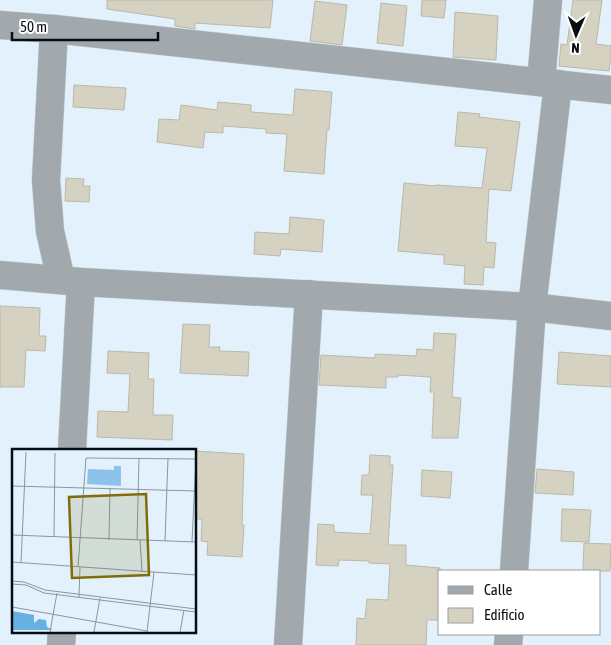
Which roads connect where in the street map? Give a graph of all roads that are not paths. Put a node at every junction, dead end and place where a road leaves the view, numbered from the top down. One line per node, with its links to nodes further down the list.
1 (548, 0): 4 (street)
2 (0, 25): 3 (street)
3 (54, 29): 4 (street); 7 (street)
4 (550, 83): 5 (street); 9 (street)
5 (611, 90)
6 (0, 275): 7 (street)
7 (71, 281): 8 (street); 11 (street)
8 (309, 294): 9 (street); 15 (street)
9 (532, 307): 10 (street); 12 (street)
10 (611, 316)
11 (72, 449)
12 (514, 570)
13 (62, 632): 14 (street)
14 (61, 645)
15 (288, 645)

